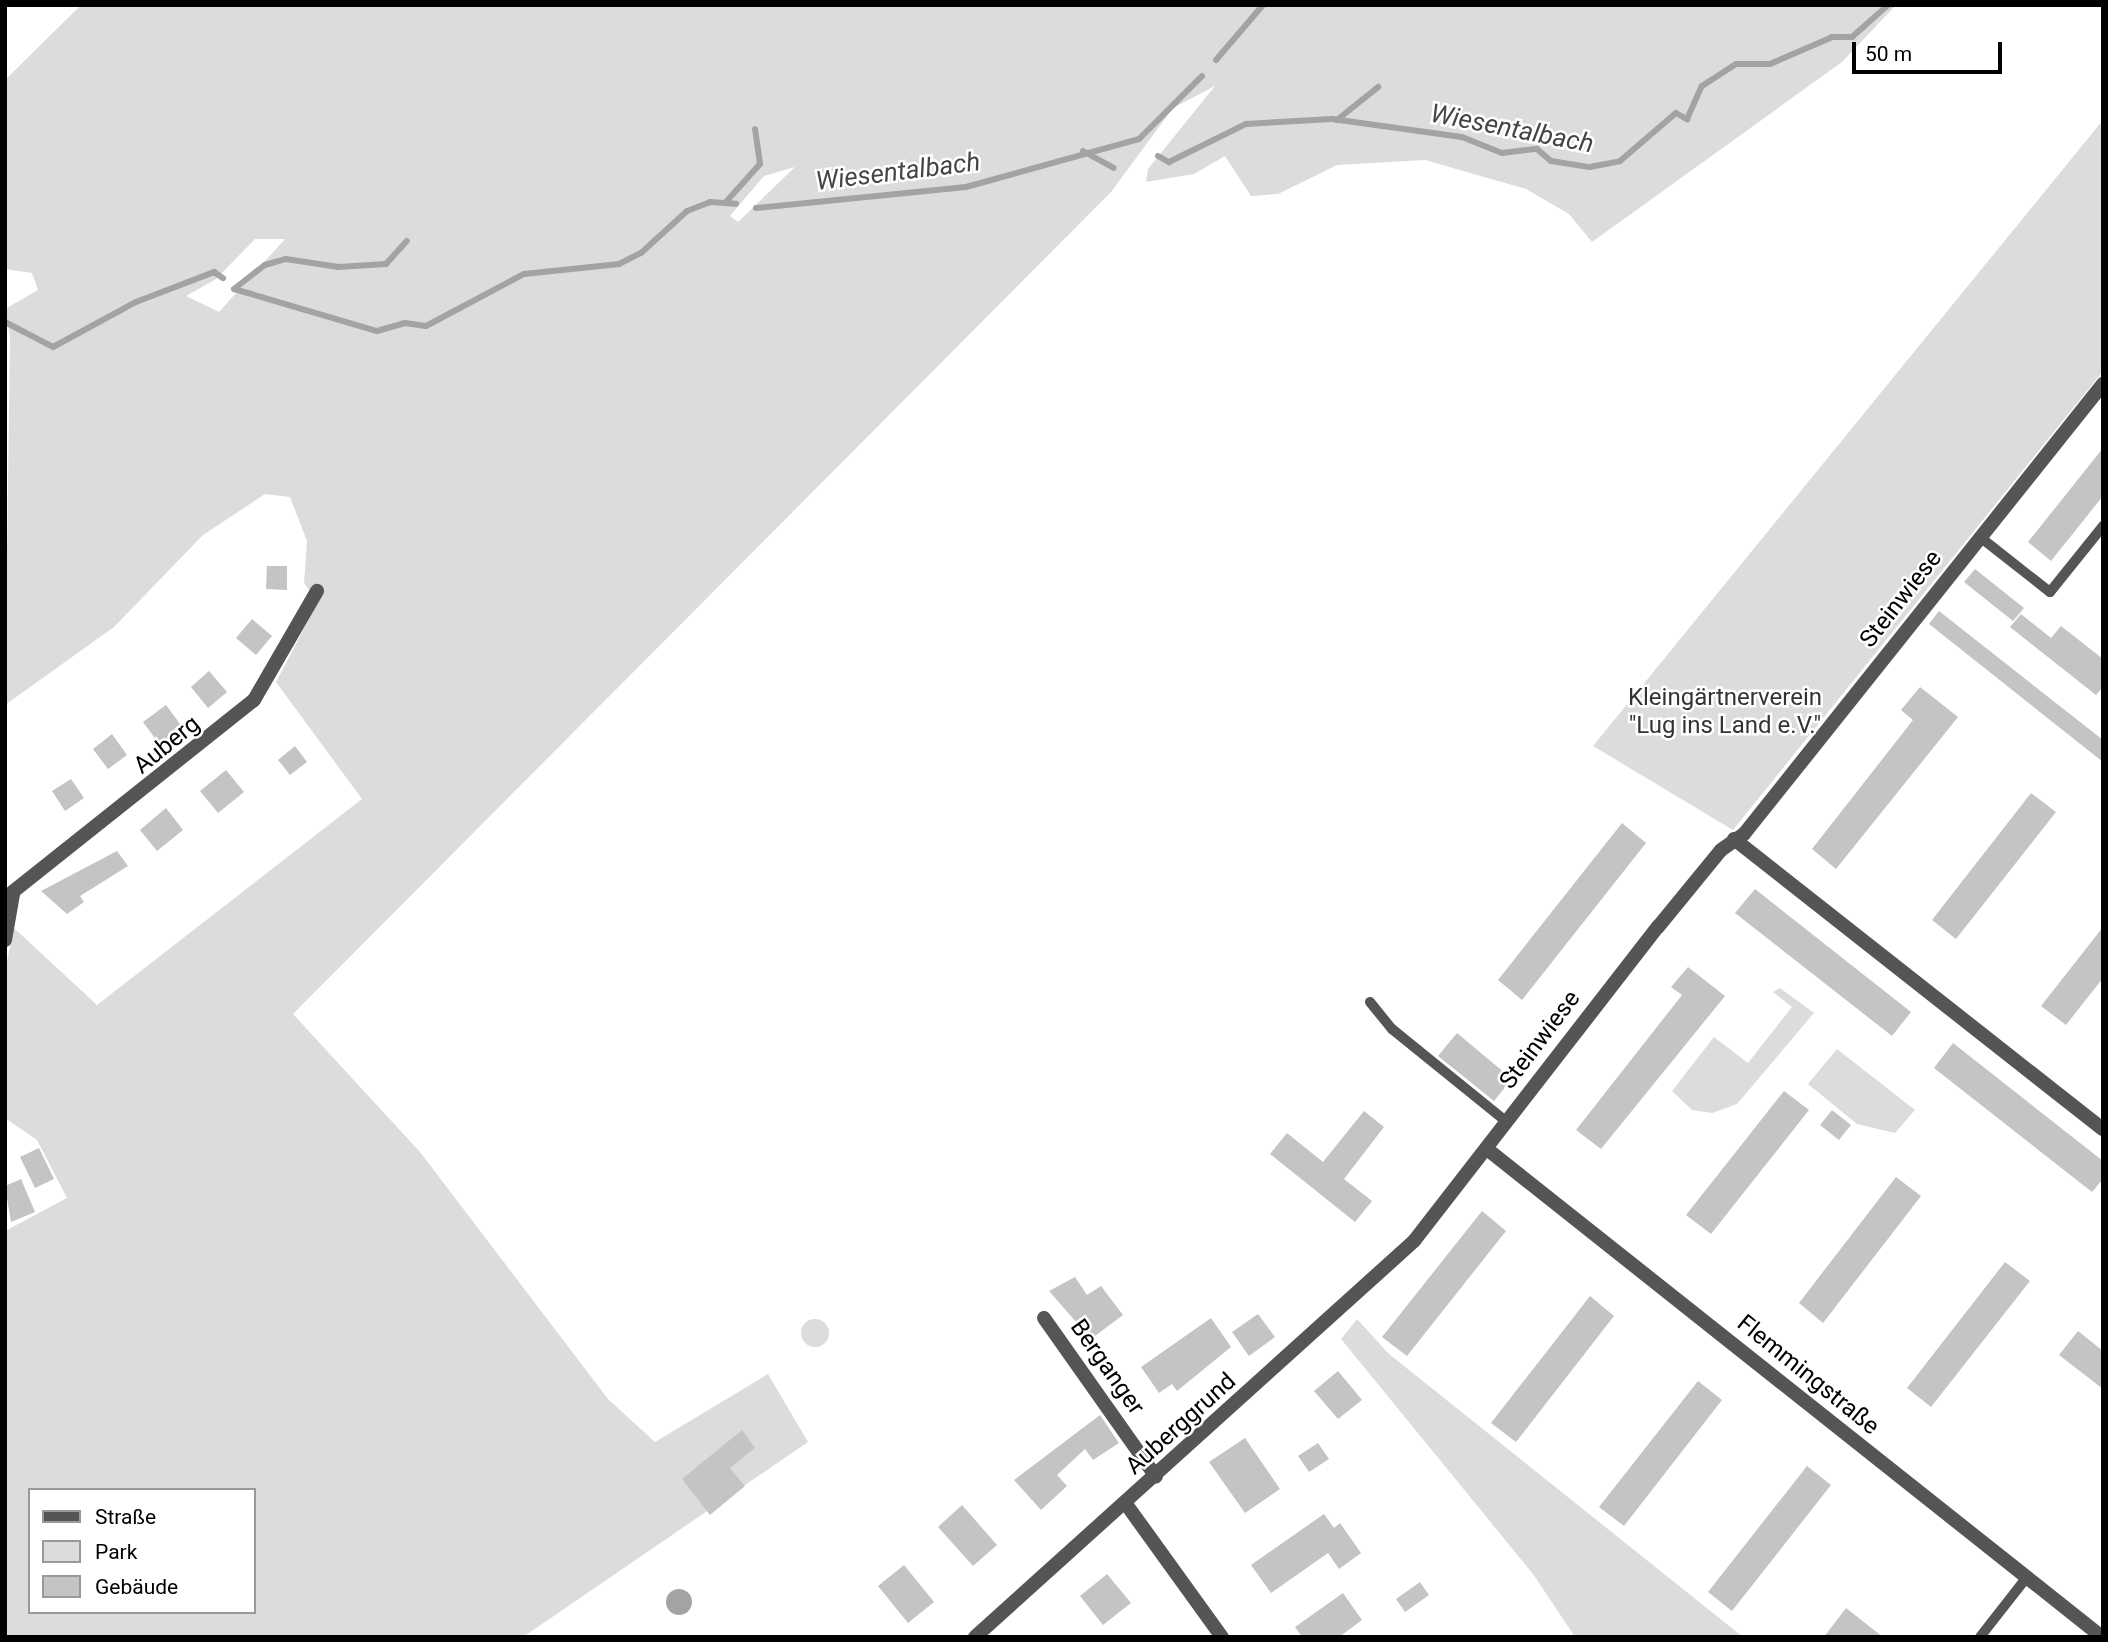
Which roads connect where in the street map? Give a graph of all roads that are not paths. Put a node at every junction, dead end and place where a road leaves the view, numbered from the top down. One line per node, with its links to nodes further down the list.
1 (2103, 384): 3 (street, Steinwiese)
2 (2103, 526): 3 (lane)
3 (1979, 537): 5 (street, Steinwiese)
4 (317, 591): 6 (street, Auberg)
5 (1734, 839): 9 (street, Steinwiese); 10 (street)
6 (9, 896): 7 (street)
7 (5, 940)
8 (1370, 1002): 9 (lane)
9 (1507, 1122): 11 (street, Steinwiese)
10 (2103, 1129)
11 (1487, 1149): 12 (street, Steinwiese); 16 (street, Flemmingstraße)
12 (1414, 1241): 14 (street, Auberggrund)
13 (1044, 1318): 14 (street, Berganger)
14 (1156, 1477): 15 (street, Auberggrund)
15 (1126, 1504): 17 (street, Auberggrund); 18 (street)
16 (2027, 1577): 19 (lane); 20 (street, Flemmingstraße)
17 (975, 1637)
18 (1222, 1637)
19 (1980, 1637)
20 (2102, 1637)

